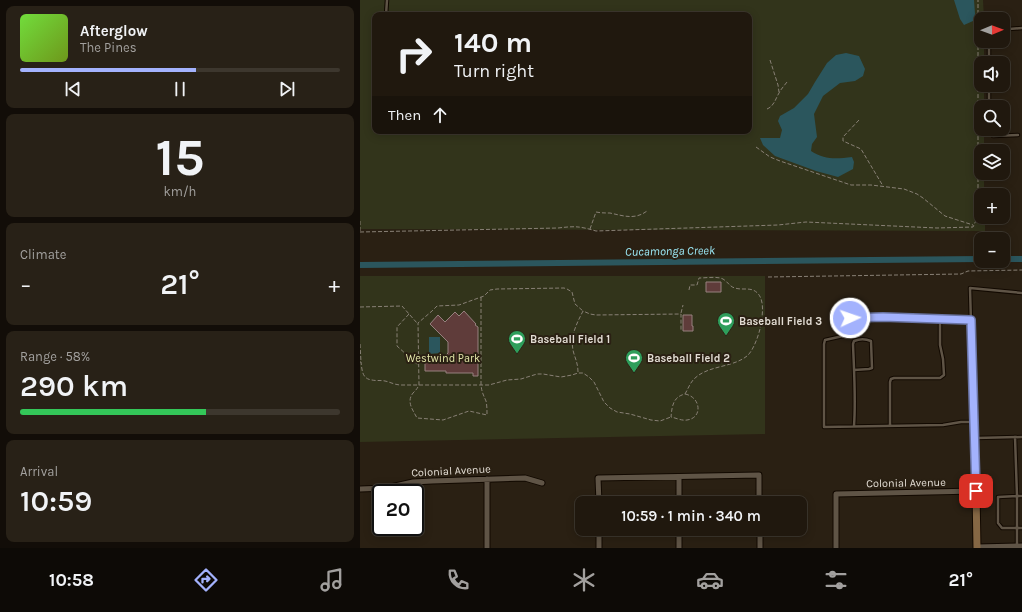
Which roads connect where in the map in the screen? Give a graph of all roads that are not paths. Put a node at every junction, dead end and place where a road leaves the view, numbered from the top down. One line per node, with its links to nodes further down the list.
1 (387, 0): 2 (lane)
2 (386, 12)
3 (1010, 28): 4 (lane)
4 (1022, 28)
5 (1010, 136): 6 (lane)
6 (1018, 136)
7 (1022, 293): 9 (lane)
8 (940, 319): 9 (lane); 12 (lane); 13 (lane)
9 (971, 320): 11 (lane)
10 (854, 370): 10 (lane); 12 (lane)
11 (974, 422): 13 (lane); 14 (lane)
12 (854, 426): 13 (lane)
13 (890, 426)
14 (974, 435): 15 (lane); 21 (street)
15 (1015, 437): 16 (lane); 25 (lane)
16 (1022, 437)
17 (680, 477): 22 (street); 23 (street); 24 (street)
18 (487, 479): 19 (street, Colonial Avenue); 20 (street, Colonial Avenue); 34 (street)
19 (542, 483)
20 (360, 489)
21 (976, 491): 38 (street, Colonial Avenue); 39 (street)
22 (599, 496)
23 (680, 496)
24 (759, 496)
25 (1017, 496): 26 (lane); 27 (lane); 27 (lane)
26 (1022, 496)
27 (1017, 528): 28 (lane); 32 (lane)
28 (1022, 528)
29 (599, 536): 35 (street)
30 (680, 536): 36 (street)
31 (760, 536): 37 (street)
32 (1019, 546): 33 (street)
33 (996, 547): 39 (street)
34 (487, 548)
35 (599, 548)
36 (680, 548)
37 (760, 548)
38 (836, 548)
39 (977, 548)

